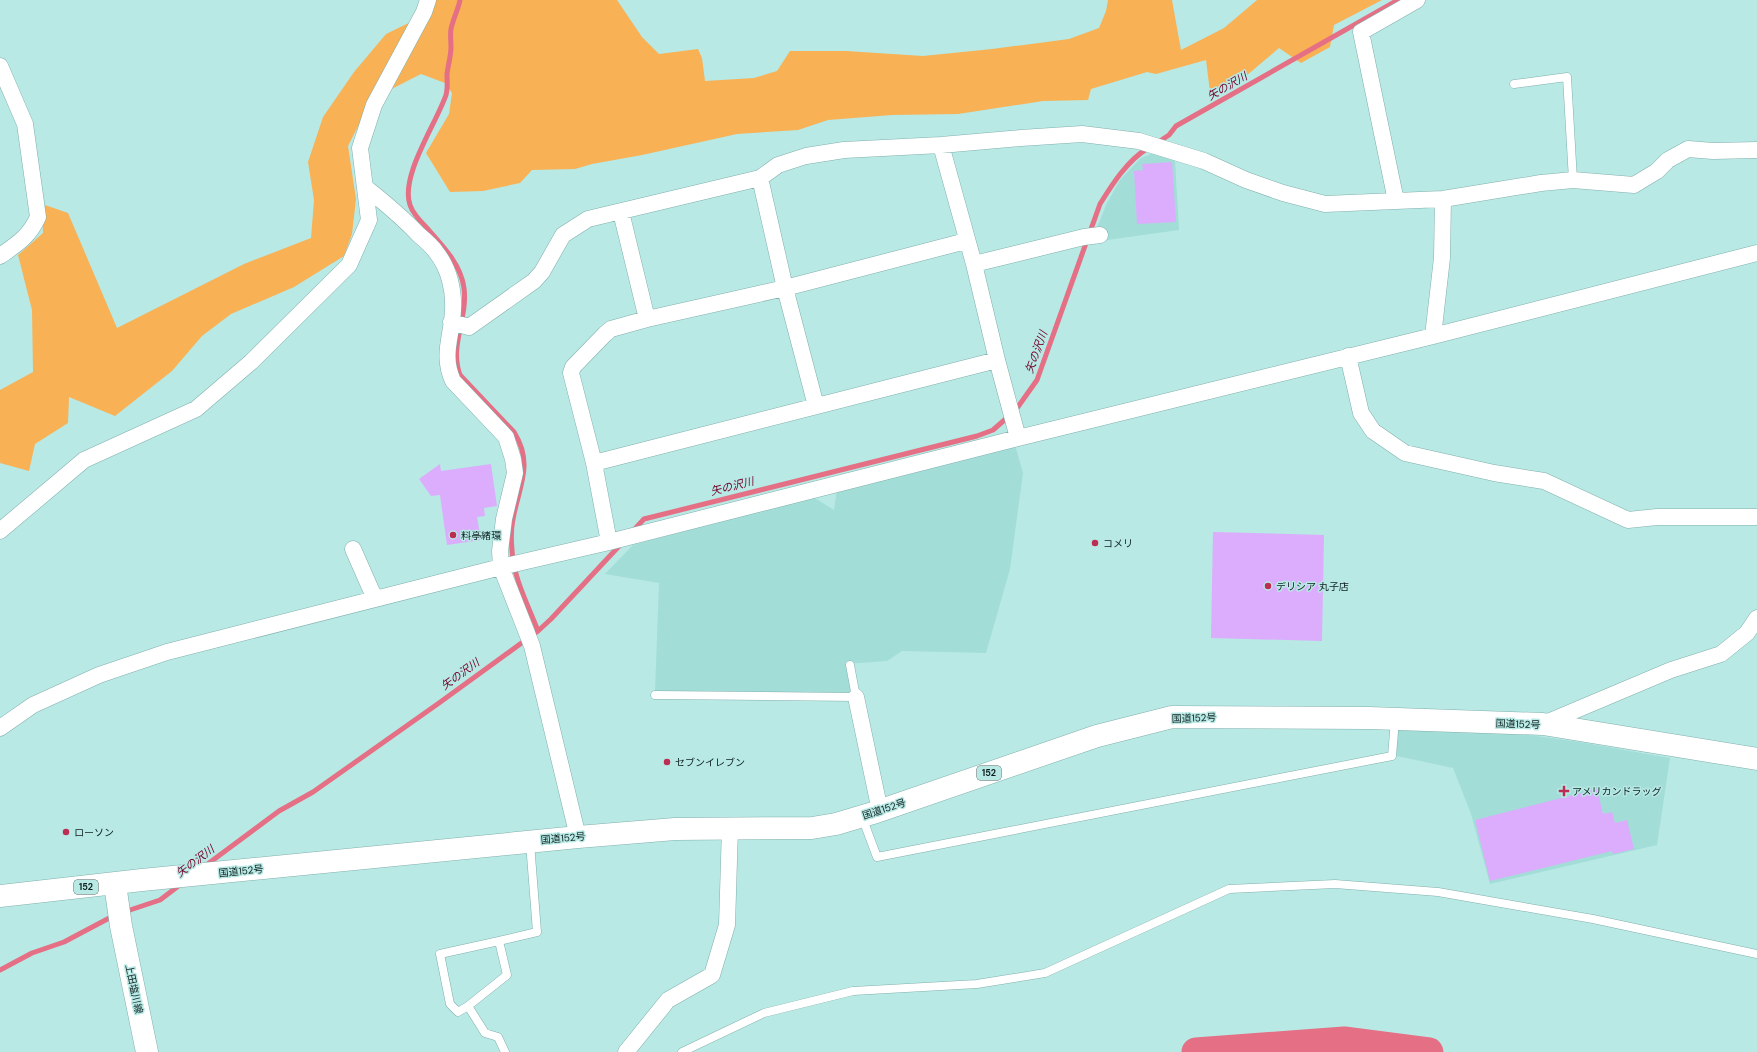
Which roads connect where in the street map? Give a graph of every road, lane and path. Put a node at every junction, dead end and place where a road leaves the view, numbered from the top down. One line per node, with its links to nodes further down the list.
1 (428, 0): 9 (street)
2 (1417, 0): 11 (street)
3 (0, 66): 16 (street)
4 (1514, 84): 8 (lane)
5 (941, 145): 7 (street); 11 (street); 14 (street)
6 (1757, 150): 8 (street)
7 (760, 178): 12 (street); 18 (street)
8 (1573, 180): 10 (street)
9 (365, 186): 20 (street); 28 (street)
10 (1443, 199): 11 (street); 21 (street)
11 (1396, 201)
12 (621, 212): 19 (street); 20 (street)
13 (1093, 236): 17 (street)
14 (966, 240): 17 (street); 18 (street)
15 (1757, 253): 21 (street)
16 (0, 256)
17 (974, 264): 23 (street)
18 (785, 288): 19 (street); 24 (street)
19 (647, 319): 26 (street)
20 (457, 324): 31 (street)
21 (1433, 336): 22 (street)
22 (1348, 356): 25 (street); 27 (street)
23 (997, 360): 24 (street); 25 (street)
24 (816, 406): 26 (street)
25 (1018, 438): 29 (street)
26 (594, 463): 29 (street)
27 (1757, 517)
28 (0, 531)
29 (614, 540): 31 (street)
30 (353, 549): 32 (street)
31 (510, 565): 32 (street); 43 (street)
32 (375, 599): 39 (street)
33 (1757, 618): 38 (street)
34 (850, 665): 36 (lane)
35 (656, 695): 36 (lane)
36 (856, 697): 41 (street)
37 (1395, 719): 38 (main road, 国道152号 / 152); 41 (main road, 国道152号 / 152); 41 (lane)
38 (1543, 724): 40 (main road, 国道152号 / 152)
39 (0, 728)
40 (1757, 759)
41 (871, 813): 42 (main road, 国道152号 / 152)
42 (730, 828): 43 (main road, 国道152号 / 152); 52 (street)
43 (578, 837): 44 (main road, 国道152号 / 152)
44 (530, 841): 45 (main road, 国道152号 / 152); 47 (lane)
45 (116, 894): 46 (main road, 国道152号 / 152); 50 (main road, 上田塩川線)
46 (0, 896)
47 (499, 941): 49 (lane); 49 (lane)
48 (1757, 954): 53 (lane)
49 (468, 1006): 51 (lane)
50 (147, 1052)
51 (505, 1052)
52 (626, 1052)
53 (682, 1052)

